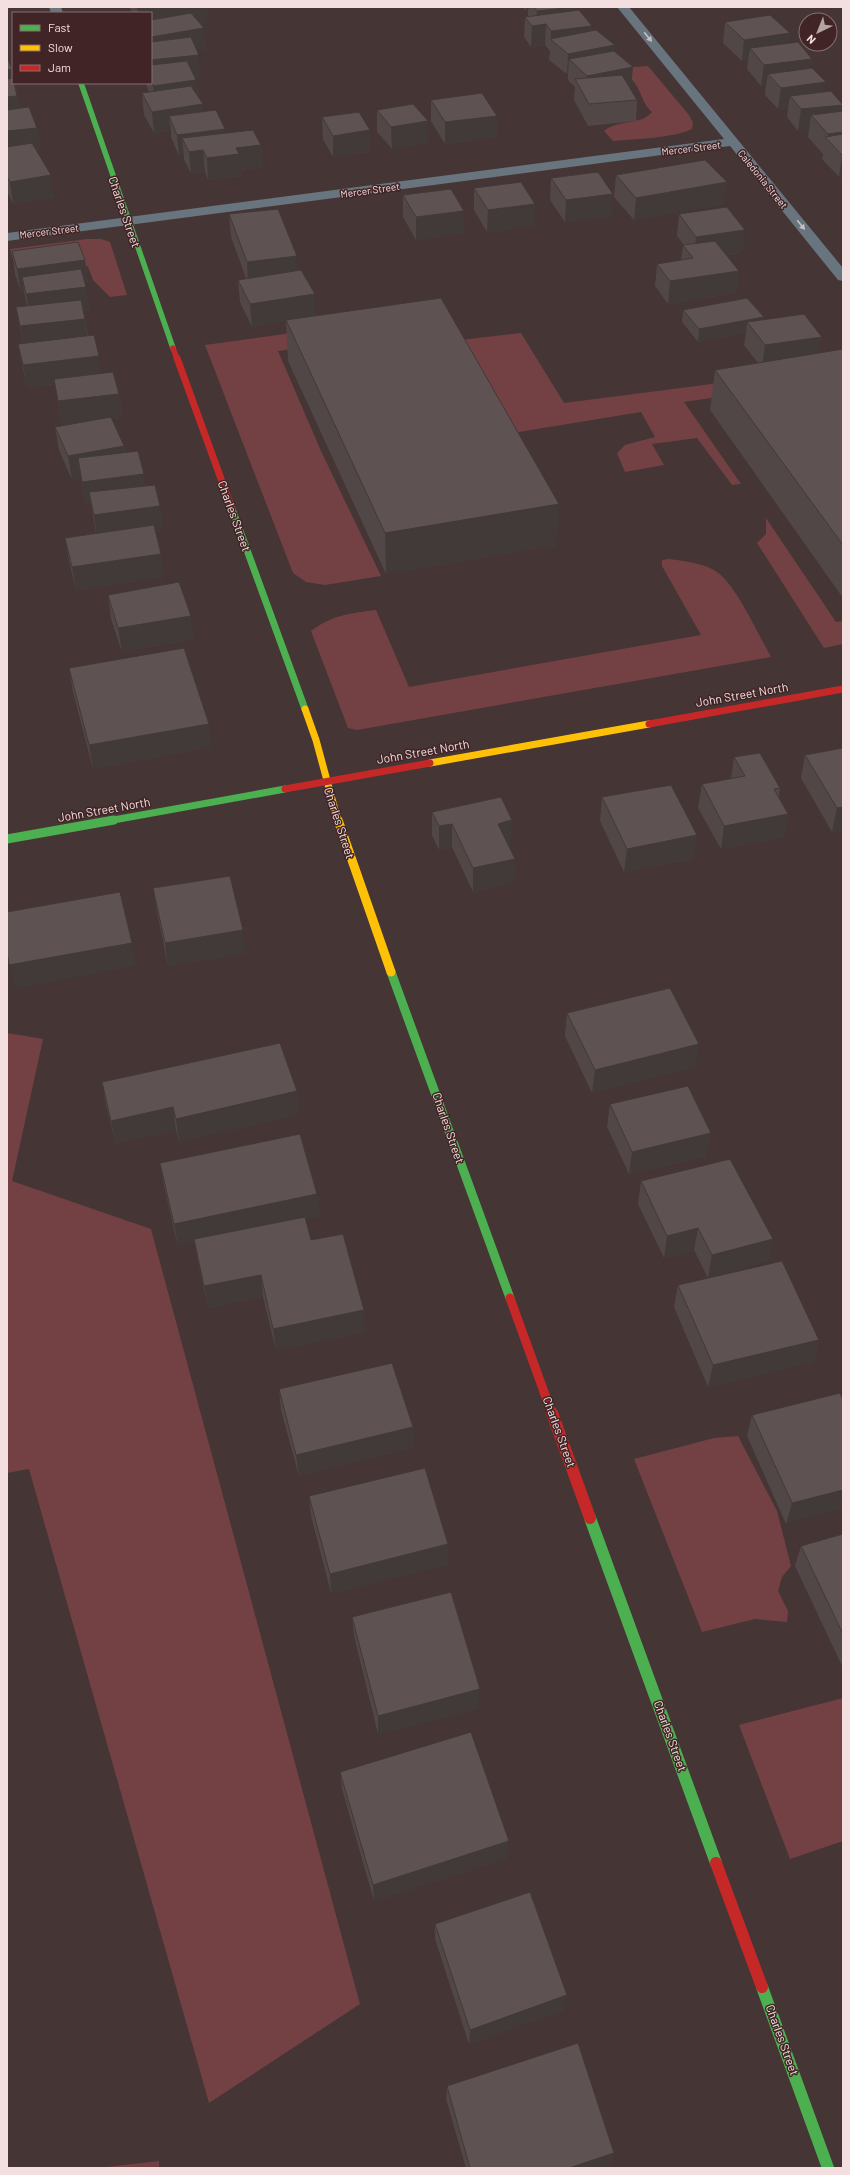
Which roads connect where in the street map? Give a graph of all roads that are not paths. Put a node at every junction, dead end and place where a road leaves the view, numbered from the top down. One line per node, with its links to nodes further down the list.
1 (623, 7): 3 (street, Caledonia Street, one-way to 3)
2 (80, 84): 4 (street, Charles Street)
3 (733, 142): 4 (street, Mercer Street); 6 (street, Caledonia Street, one-way to 6)
4 (127, 222): 5 (street, Mercer Street); 8 (street, Charles Street)
5 (7, 237)
6 (843, 277)
7 (843, 689): 8 (street, John Street North)
8 (326, 782): 9 (street, John Street North); 10 (street, Charles Street)
9 (7, 839)
10 (828, 2168)

